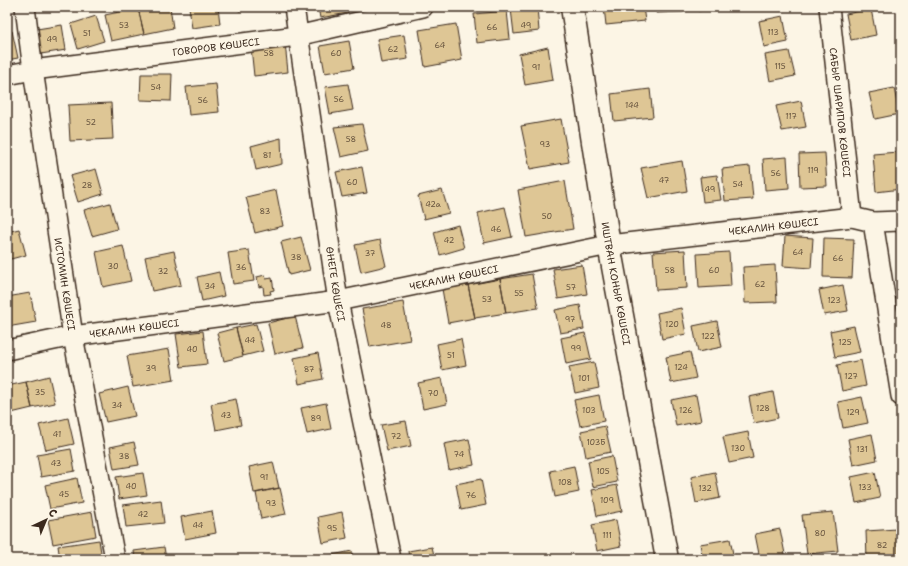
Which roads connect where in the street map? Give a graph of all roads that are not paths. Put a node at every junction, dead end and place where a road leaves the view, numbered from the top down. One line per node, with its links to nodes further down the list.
1 (25, 7): 7 (street, ИСТОМИН КӨШЕСІ)
2 (294, 7): 6 (street, ӨНЕГЕ КӨШЕСІ)
3 (423, 7): 6 (street, ГОВОРОВ КӨШЕСІ)
4 (572, 7): 12 (street, ИШТВАН КОНЫР КӨШЕСІ)
5 (828, 7): 9 (street, САБЫР ШАРИПОВ КӨШЕСІ)
6 (298, 36): 7 (street, ГОВОРОВ КӨШЕСІ); 13 (street, ӨНЕГЕ КӨШЕСІ)
7 (32, 70): 8 (street, ГОВОРОВ КӨШЕСІ); 14 (street, ИСТОМИН КӨШЕСІ)
8 (7, 75)
9 (852, 218): 11 (street, ЧЕКАЛИН КӨШЕСІ); 12 (street, ЧЕКАЛИН КӨШЕСІ)
10 (901, 221): 11 (street, ЧЕКАЛИН КӨШЕСІ)
11 (873, 222): 16 (street)
12 (609, 244): 13 (street, ЧЕКАЛИН КӨШЕСІ); 19 (street, ИШТВАН КОНЫР КӨШЕСІ)
13 (338, 301): 14 (street, ЧЕКАЛИН КӨШЕСІ); 18 (street, ӨНЕГЕ КӨШЕСІ)
14 (73, 336): 15 (street, ЧЕКАЛИН КӨШЕСІ); 17 (street, ИСТОМИН КӨШЕСІ)
15 (7, 350)
16 (901, 396)
17 (115, 559)
18 (391, 559)
19 (667, 559)

